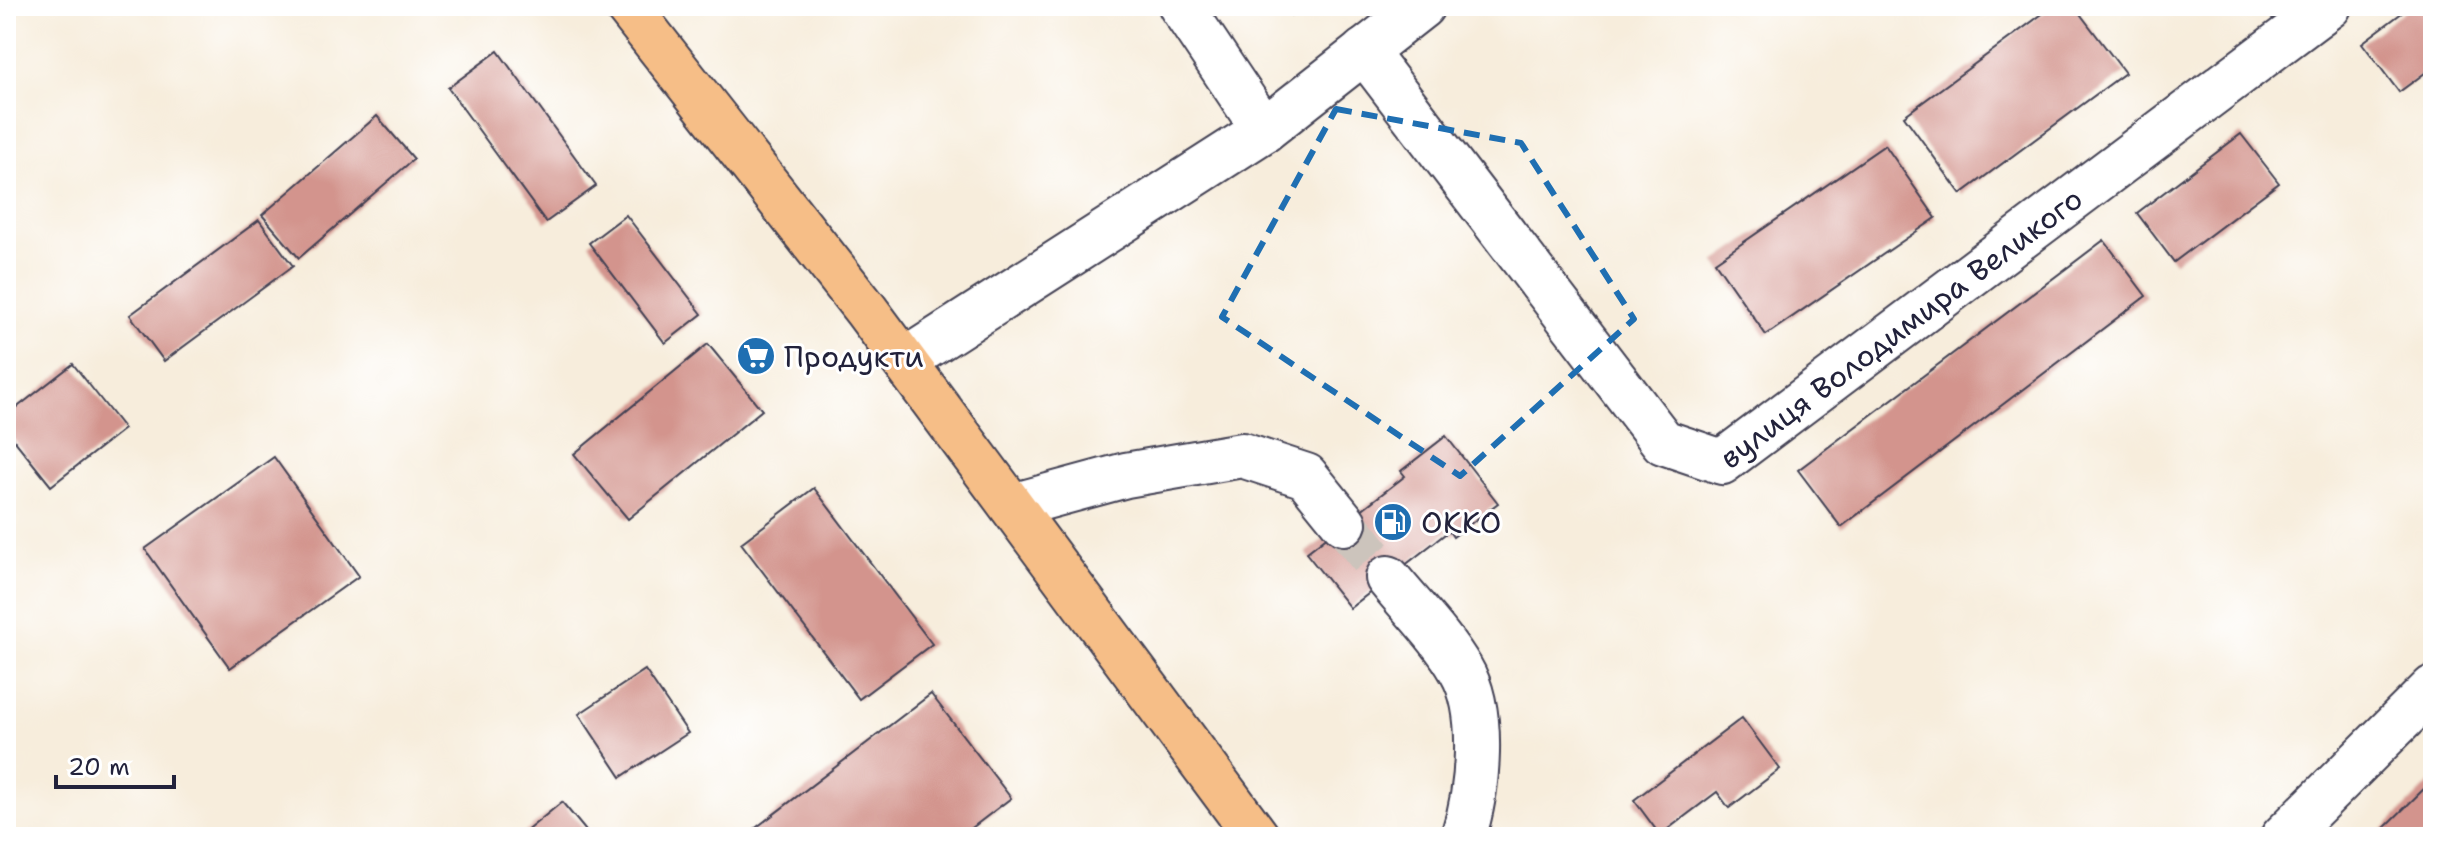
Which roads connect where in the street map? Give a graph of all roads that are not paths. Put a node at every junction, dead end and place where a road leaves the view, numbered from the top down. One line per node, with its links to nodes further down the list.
1 (627, 6): 7 (main road)
2 (1181, 6): 6 (street)
3 (1422, 6): 5 (street)
4 (2329, 6): 5 (street, вулиця Володимира Великого)
5 (1364, 51): 6 (street)
6 (1264, 130): 7 (street)
7 (904, 361): 8 (main road)
8 (1012, 506): 9 (street); 12 (main road)
9 (1344, 523)
10 (1388, 578): 13 (street)
11 (2433, 688): 14 (street)
12 (1257, 837)
13 (1463, 837)
14 (2283, 837)

